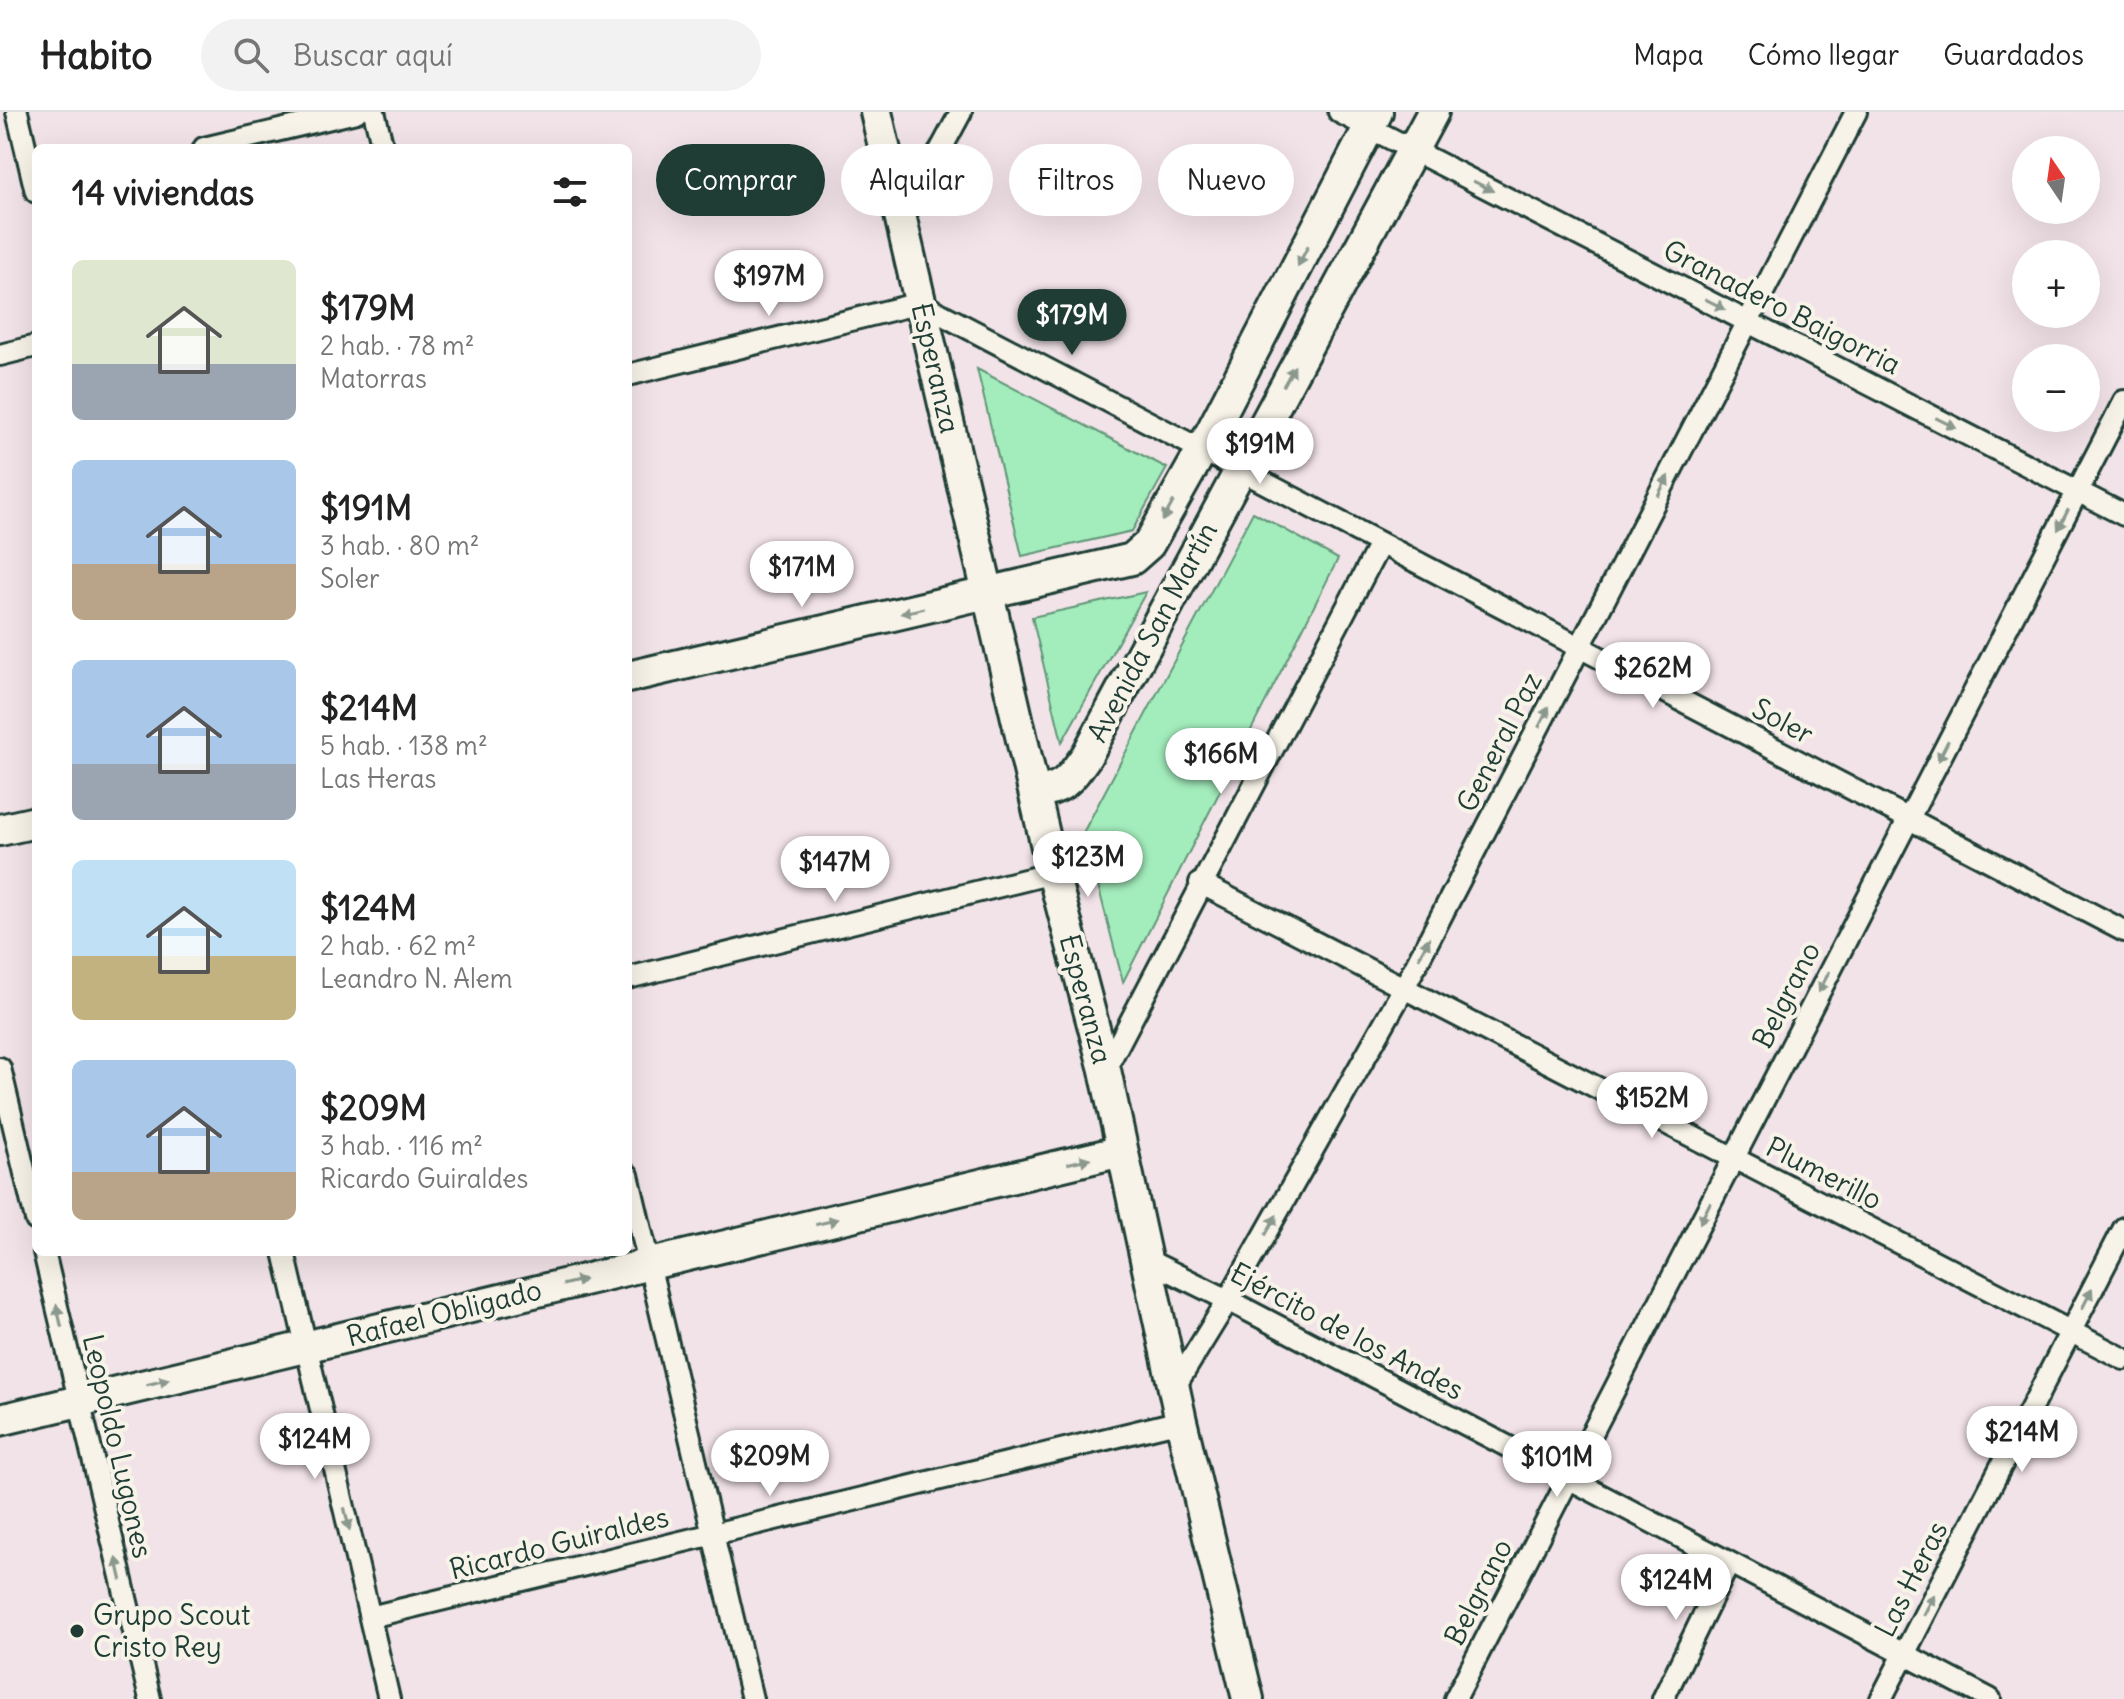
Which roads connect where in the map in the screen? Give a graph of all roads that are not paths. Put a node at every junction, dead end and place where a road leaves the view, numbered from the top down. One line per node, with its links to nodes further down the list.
1 (17, 112): 13 (street)
2 (356, 112): 10 (street)
3 (374, 112): 11 (street)
4 (876, 112): 14 (main road, Esperanza)
5 (961, 112): 14 (street)
6 (1339, 112): 9 (street, Granadero Baigorria)
7 (1433, 112): 12 (main road, Avenida San Martín)
8 (1856, 112): 16 (street, General Paz)
9 (1373, 120): 12 (street, Granadero Baigorria); 21 (main road, Avenida San Martín, one-way to 21)
10 (221, 144)
11 (382, 144)
12 (1413, 151): 16 (street, Granadero Baigorria, one-way to 16); 22 (main road, Avenida San Martín, one-way to 12)
13 (32, 173)
14 (902, 221): 15 (main road, Esperanza)
15 (920, 303): 19 (street); 21 (street, Soler); 26 (main road, Esperanza)
16 (1748, 321): 23 (street, Granadero Baigorria, one-way to 23); 27 (street, General Paz, one-way to 16)
17 (32, 347): 18 (street)
18 (0, 355)
19 (632, 374)
20 (2124, 401): 23 (street, Belgrano)
21 (1202, 450): 22 (street, Soler); 26 (main road, Avenida San Martín, one-way to 26)
22 (1238, 469): 25 (street, Soler); 29 (main road, Avenida San Martín)
23 (2078, 491): 24 (street, Granadero Baigorria); 30 (street, Belgrano, one-way to 30)
24 (2124, 515)
25 (1380, 544): 27 (street, Soler); 34 (street)
26 (988, 593): 28 (main road, Avenida San Martín, one-way to 28); 29 (main road, Esperanza)
27 (1580, 647): 30 (street, Soler); 37 (street, General Paz, one-way to 27)
28 (632, 676)
29 (1035, 792): 33 (main road, Esperanza)
30 (1909, 819): 35 (street, Soler); 41 (street, Belgrano, one-way to 41)
31 (32, 823): 32 (main road)
32 (0, 830)
33 (1053, 873): 36 (street); 39 (main road, Esperanza)
34 (1200, 883): 37 (street, Plumerillo); 39 (street)
35 (2124, 931)
36 (632, 977)
37 (1404, 988): 41 (street, Plumerillo); 49 (street, General Paz, one-way to 37)
38 (0, 1068): 43 (street)
39 (1105, 1070): 40 (main road, Esperanza)
40 (1122, 1151): 47 (main road, Esperanza); 48 (main road, Rafael Obligado, one-way to 40)
41 (1734, 1158): 50 (street, Plumerillo); 57 (street, Belgrano, one-way to 57)
42 (632, 1192): 48 (street)
43 (32, 1203)
44 (2124, 1228): 50 (street, Las Heras, one-way to 44)
45 (45, 1256): 54 (street, Leopoldo Lugones, one-way to 45)
46 (285, 1256): 51 (street)
47 (1145, 1259): 49 (street, Ejército de los Andes); 53 (main road, Esperanza)
48 (649, 1264): 51 (main road, Rafael Obligado, one-way to 48); 58 (street)
49 (1228, 1300): 53 (street, General Paz); 57 (street, Ejército de los Andes)
50 (2071, 1331): 52 (street, Plumerillo); 61 (street, Las Heras, one-way to 50)
51 (306, 1346): 54 (main road, Rafael Obligado, one-way to 51); 60 (street, one-way to 60)
52 (2124, 1359)
53 (1174, 1388): 56 (main road, Esperanza)
54 (79, 1401): 55 (main road, Rafael Obligado); 62 (street, Leopoldo Lugones, one-way to 54)
55 (0, 1420)
56 (1181, 1421): 58 (street, Ricardo Guiraldes); 65 (main road, Esperanza)
57 (1568, 1480): 59 (street, Ejército de los Andes); 66 (street, Belgrano)
58 (714, 1534): 60 (street, Ricardo Guiraldes); 64 (street)
59 (1729, 1563): 61 (street, Ejército de los Andes); 67 (street)
60 (370, 1617): 63 (street)
61 (1904, 1654): 68 (street, Las Heras); 69 (street, Ejército de los Andes)
62 (150, 1699)
63 (389, 1699)
64 (752, 1699)
65 (1248, 1699)
66 (1455, 1699)
67 (1663, 1699)
68 (1881, 1699)
69 (1990, 1699)

